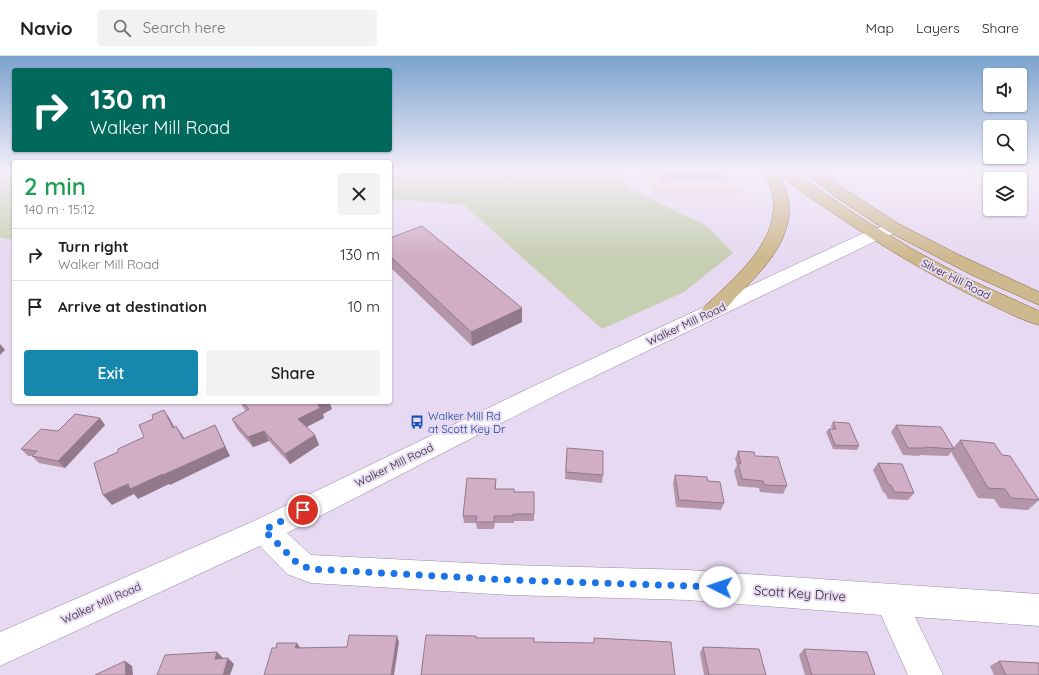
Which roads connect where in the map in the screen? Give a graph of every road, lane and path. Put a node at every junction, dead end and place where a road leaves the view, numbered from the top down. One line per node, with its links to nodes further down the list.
1 (781, 201): 7 (main road)
2 (825, 201): 5 (main road)
3 (853, 201): 4 (main road)
4 (894, 228): 5 (street, Walker Mill Road); 6 (main road, Silver Hill Road)
5 (874, 235): 7 (street, Walker Mill Road); 8 (main road, Silver Hill Road)
6 (1039, 299)
7 (711, 312): 9 (street, Walker Mill Road)
8 (1039, 319)
9 (264, 530): 10 (street, Scott Key Drive); 12 (street, Walker Mill Road)
10 (890, 600): 11 (street, Scott Key Drive); 13 (street)
11 (1039, 610)
12 (0, 649)
13 (926, 675)

